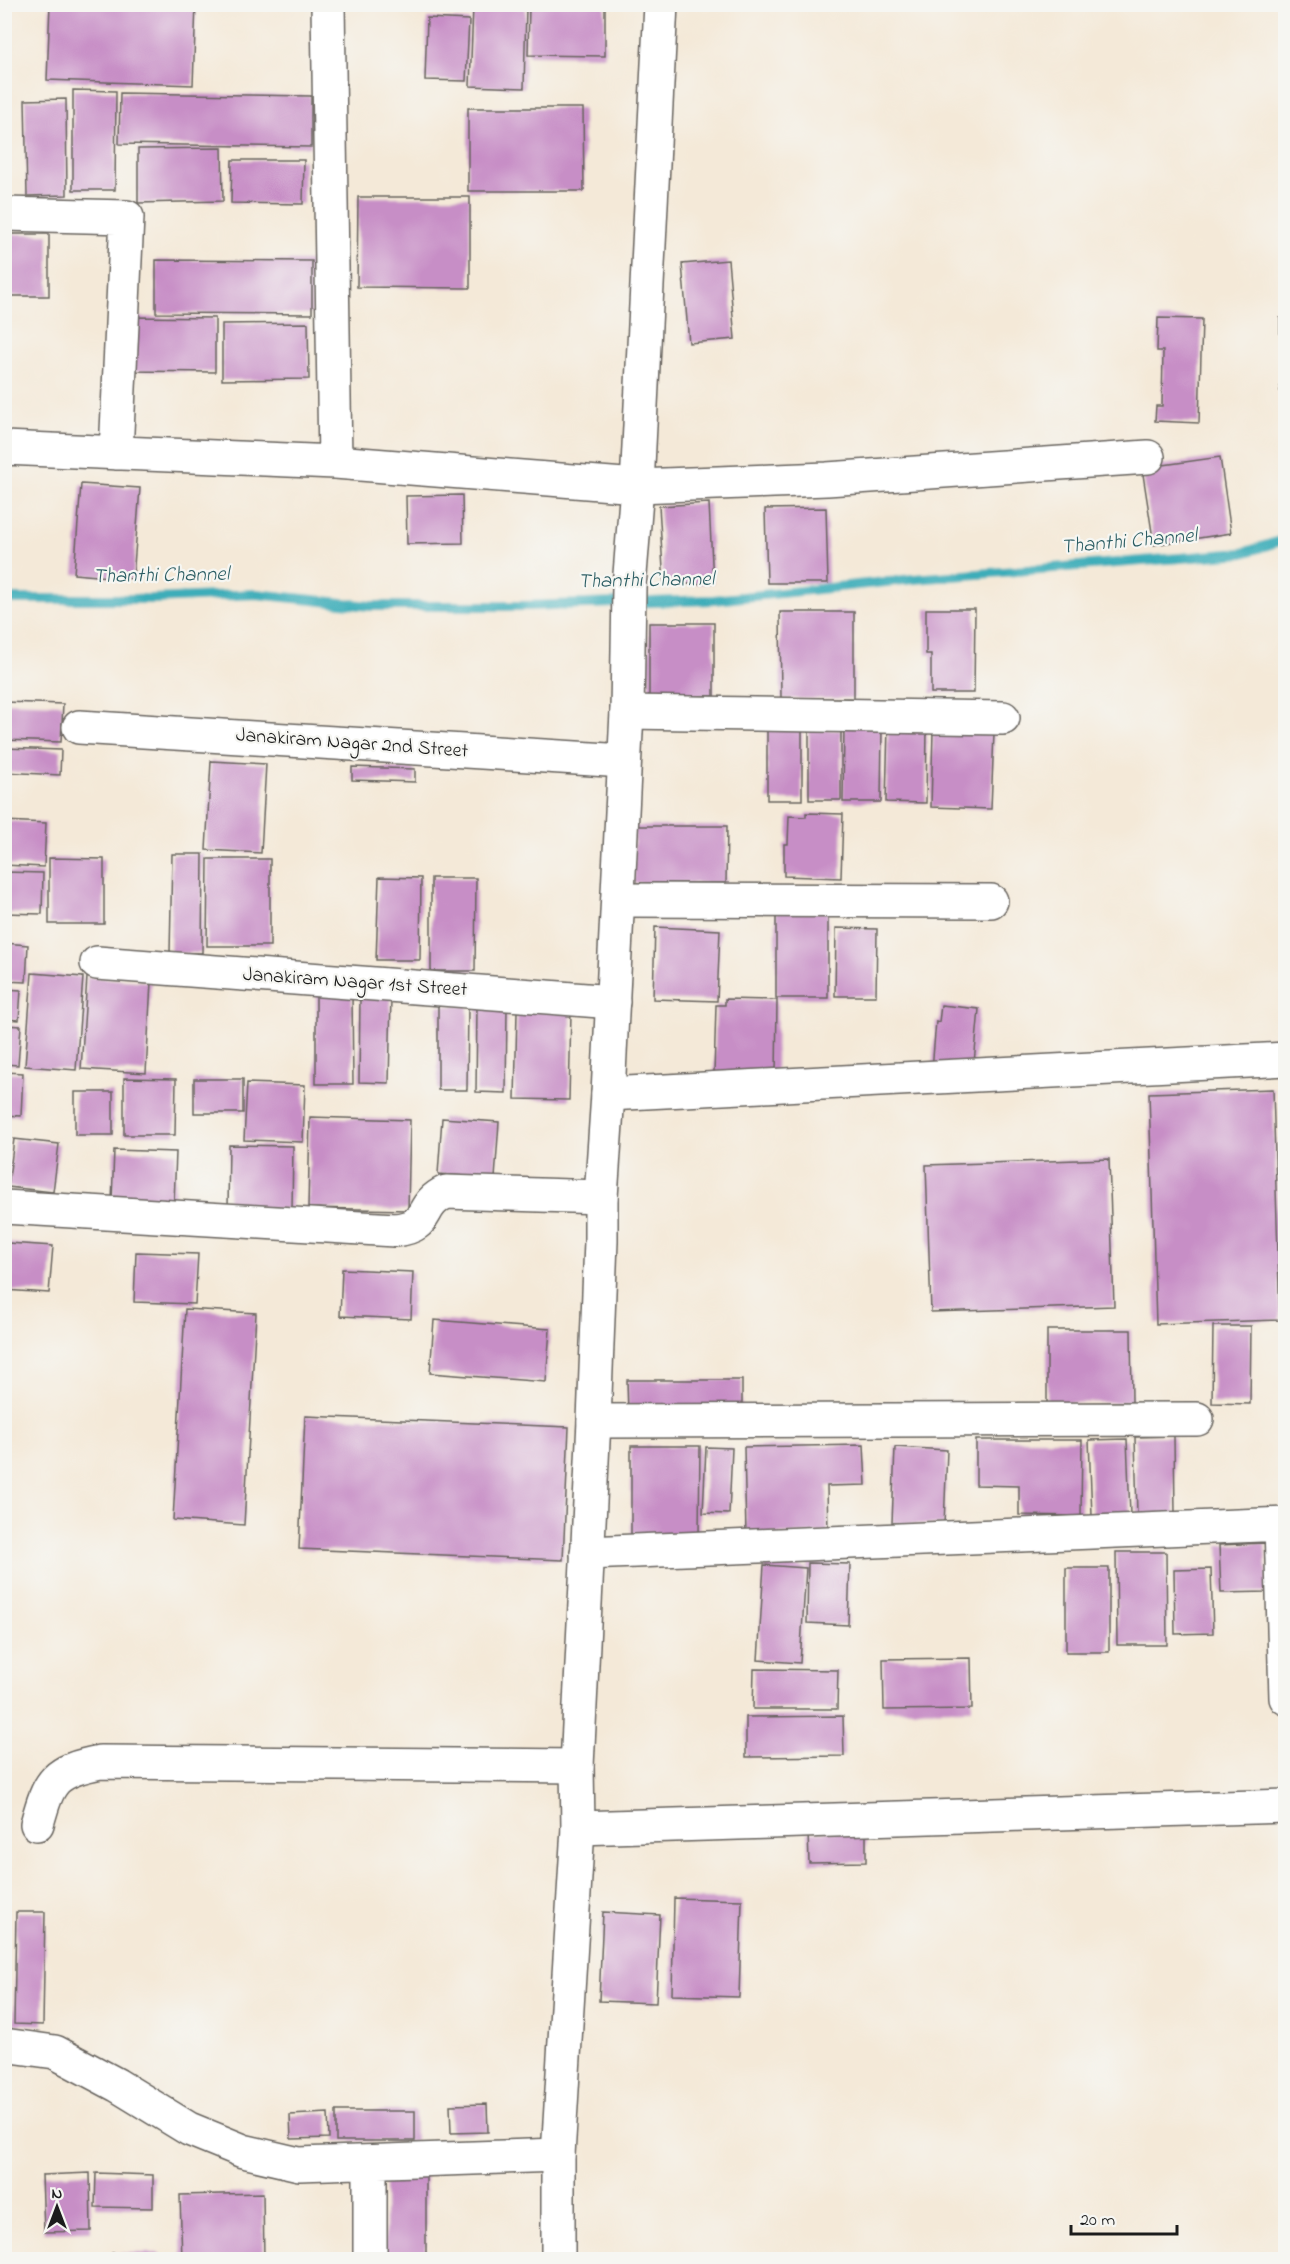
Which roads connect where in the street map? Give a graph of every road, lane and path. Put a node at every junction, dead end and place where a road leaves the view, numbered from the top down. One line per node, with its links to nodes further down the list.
1 (328, 4): 7 (street)
2 (661, 4): 8 (street)
3 (4, 214): 5 (street)
4 (4, 448): 5 (street)
5 (116, 453): 7 (street)
6 (1148, 457): 8 (street)
7 (336, 462): 8 (street)
8 (637, 486): 9 (street)
9 (627, 711): 10 (street); 12 (street)
10 (1004, 718)
11 (79, 727): 12 (street, Janakiram Nagar 2nd Street)
12 (624, 761): 13 (street)
13 (618, 900): 14 (street); 16 (street)
14 (991, 901)
15 (97, 963): 16 (street, Janakiram Nagar 1st Street)
16 (613, 1002): 18 (street)
17 (1286, 1059): 18 (street)
18 (608, 1094): 19 (street)
19 (601, 1197): 20 (street); 22 (street)
20 (4, 1207)
21 (1197, 1419): 22 (street)
22 (594, 1421): 24 (street)
23 (1283, 1525): 24 (street); 25 (street)
24 (587, 1553): 26 (street)
25 (1286, 1698)
26 (577, 1766): 28 (street); 29 (street)
27 (1286, 1806): 29 (street)
28 (37, 1824)
29 (578, 1828): 31 (street)
30 (4, 2045): 32 (street)
31 (558, 2155): 32 (street); 34 (street)
32 (369, 2162): 33 (street)
33 (370, 2259)
34 (558, 2259)

